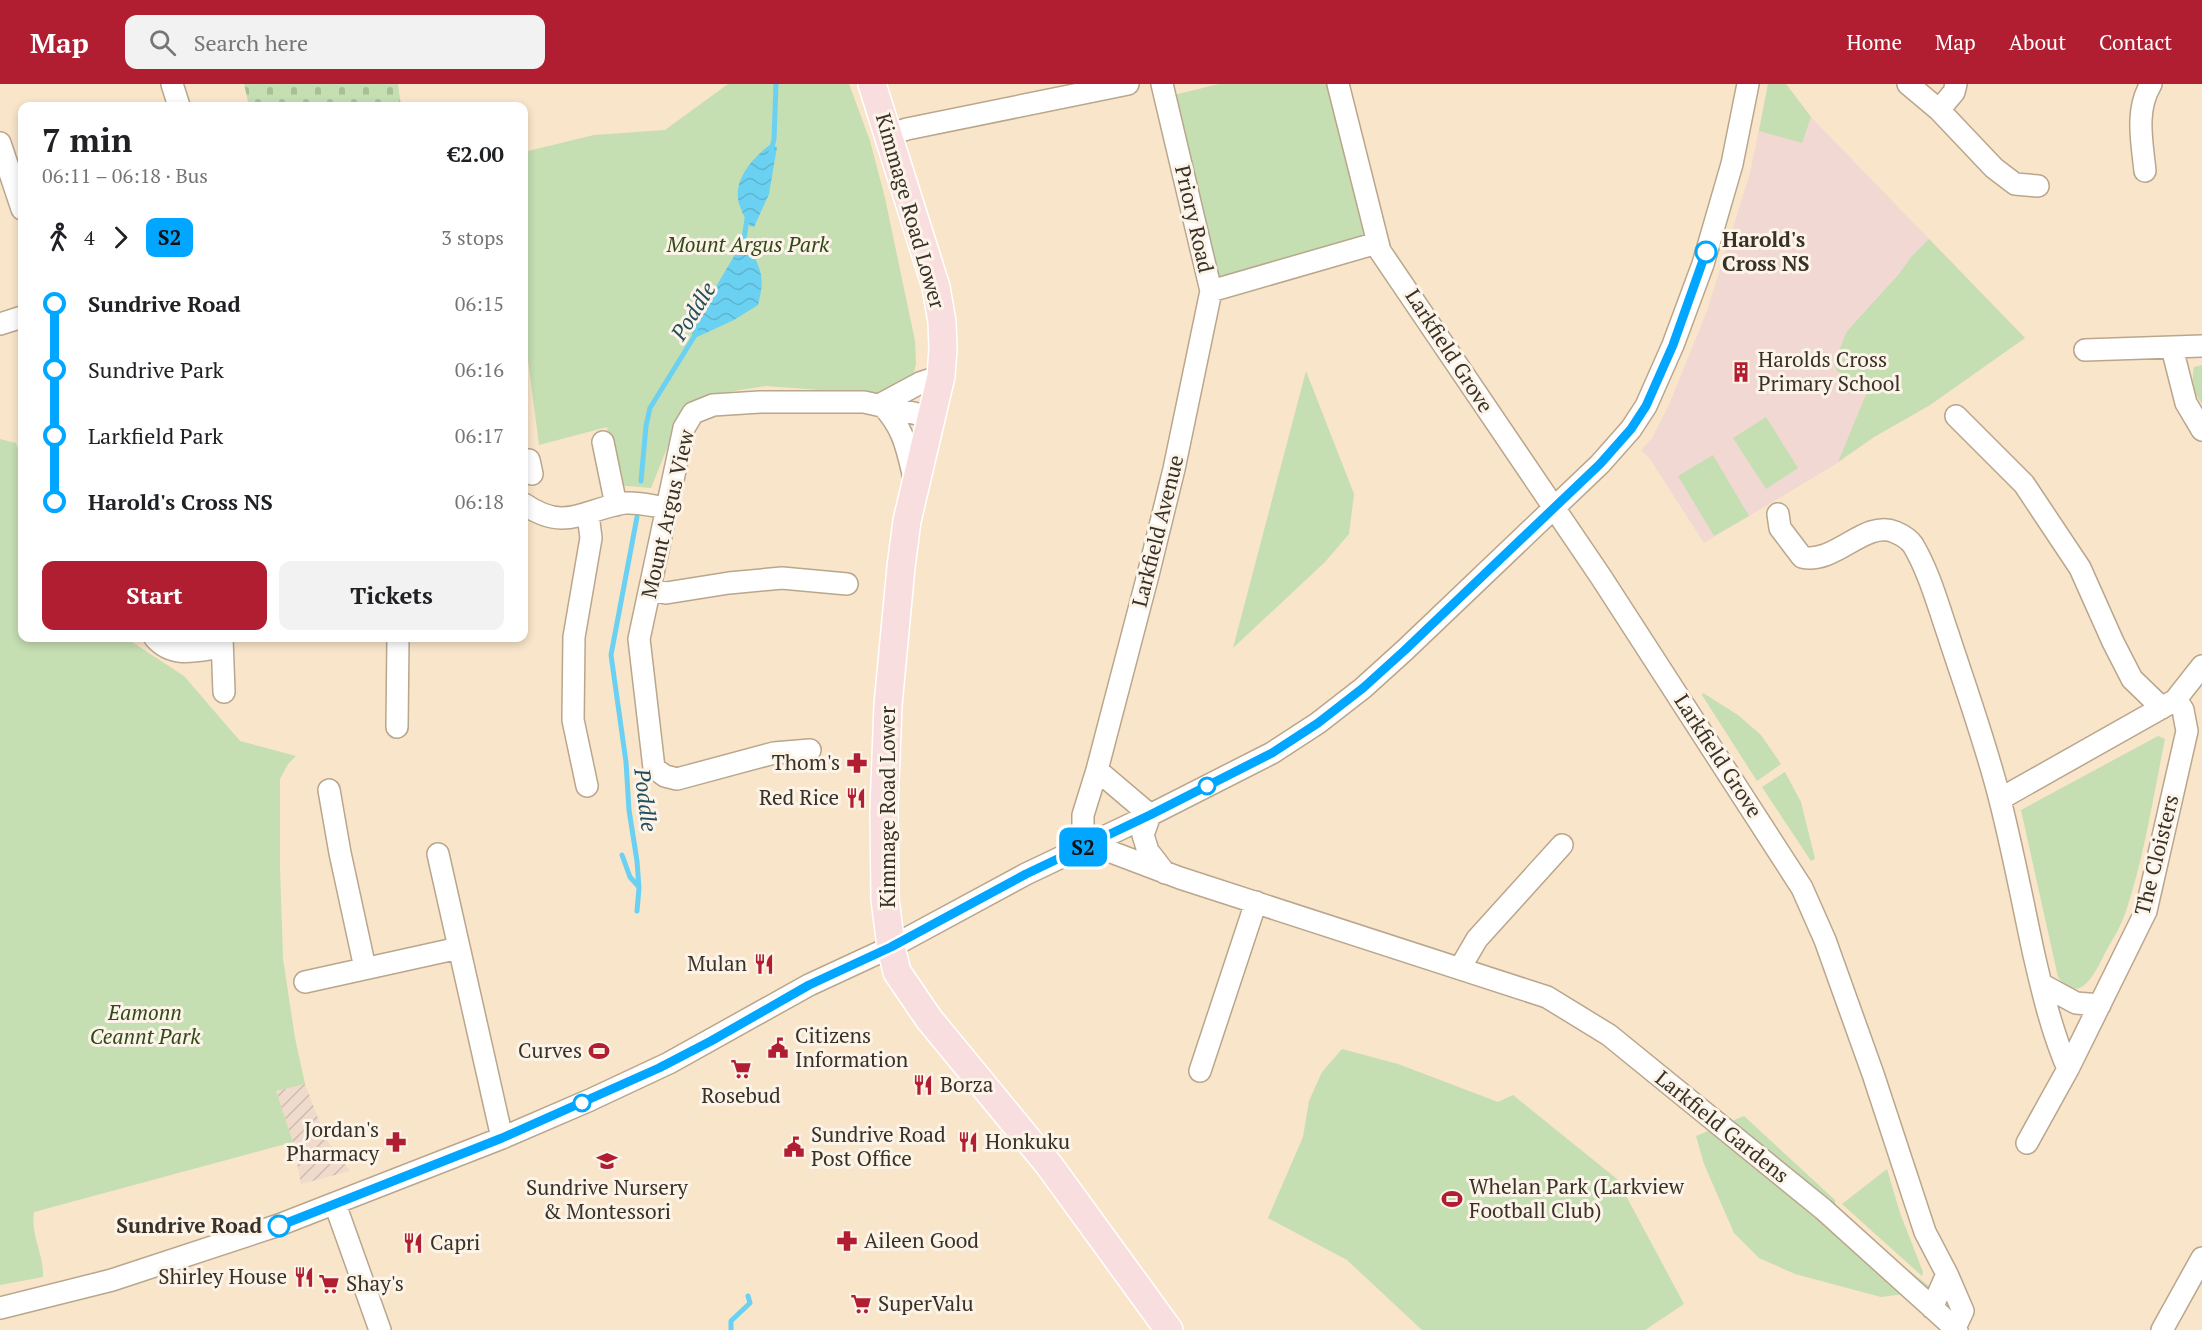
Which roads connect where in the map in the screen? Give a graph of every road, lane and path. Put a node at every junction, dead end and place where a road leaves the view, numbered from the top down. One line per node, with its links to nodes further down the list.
1 (172, 84): 10 (street)
2 (872, 84): 12 (main road, Kimmage Road Lower)
3 (1128, 84): 12 (street)
4 (1162, 84): 18 (street, Priory Road)
5 (1338, 84): 17 (street)
6 (1748, 84): 33 (street)
7 (1908, 84): 11 (street)
8 (1956, 84): 11 (street)
9 (2151, 84): 14 (street)
10 (178, 102)
11 (1939, 110): 15 (street)
12 (888, 135): 24 (main road, Kimmage Road Lower)
13 (0, 143): 16 (street)
14 (2145, 171)
15 (2038, 186)
16 (18, 197)
17 (1377, 243): 18 (street, Priory Road); 33 (street, Larkfield Grove)
18 (1211, 291): 46 (street, Larkfield Avenue)
19 (18, 318): 20 (street)
20 (0, 324)
21 (2202, 346): 22 (street)
22 (2172, 348): 23 (street); 28 (street)
23 (2085, 350)
24 (941, 376): 25 (street); 27 (main road, Kimmage Road Lower)
25 (881, 405): 27 (street, Mount Argus View); 30 (street); 31 (street, Mount Argus View)
26 (1956, 416): 43 (street, The Cloisters)
27 (931, 417): 30 (main road, Kimmage Road Lower)
28 (2202, 430)
29 (603, 442): 31 (street)
30 (915, 482): 56 (main road, Kimmage Road Lower)
31 (640, 505): 34 (street); 37 (street, Mount Argus View)
32 (528, 507): 34 (street)
33 (1553, 507): 50 (street); 69 (street, Larkfield Grove)
34 (588, 514): 47 (street)
35 (1778, 514): 49 (street)
36 (847, 584): 37 (street)
37 (650, 590): 45 (street, Mount Argus View)
38 (160, 642): 39 (street)
39 (222, 642): 42 (street)
40 (398, 642): 44 (street)
41 (2202, 666): 43 (street)
42 (224, 692)
43 (2169, 704): 49 (street); 62 (street, The Cloisters)
44 (397, 727)
45 (810, 750)
46 (1097, 770): 50 (street); 51 (street, Larkfield Avenue)
47 (587, 786)
48 (330, 790): 59 (street)
49 (2000, 799): 61 (street)
50 (1150, 815): 51 (street); 54 (street)
51 (1090, 844): 54 (street, Larkfield Gardens); 56 (street)
52 (1562, 845): 58 (street)
53 (438, 854): 57 (street)
54 (1165, 873): 55 (street, Larkfield Gardens)
55 (1256, 902): 58 (street, Larkfield Gardens); 64 (street)
56 (891, 947): 65 (street); 74 (main road, Kimmage Road Lower)
57 (459, 948): 59 (street); 65 (street)
58 (1460, 968): 71 (street, Larkfield Gardens)
59 (365, 969): 60 (street)
60 (305, 982)
61 (2041, 984): 62 (street); 63 (street)
62 (2100, 1005): 63 (street, The Cloisters)
63 (2068, 1069): 66 (street, The Cloisters)
64 (1200, 1071)
65 (502, 1138): 67 (street)
66 (2027, 1143)
67 (335, 1204): 70 (street); 73 (street)
68 (2202, 1258): 75 (street)
69 (1947, 1274): 71 (street); 72 (street, Larkfield Grove)
70 (0, 1308)
71 (1932, 1308): 72 (street, Larkfield Gardens)
72 (1956, 1329)
73 (380, 1330)
74 (1169, 1330)
75 (2162, 1330)

